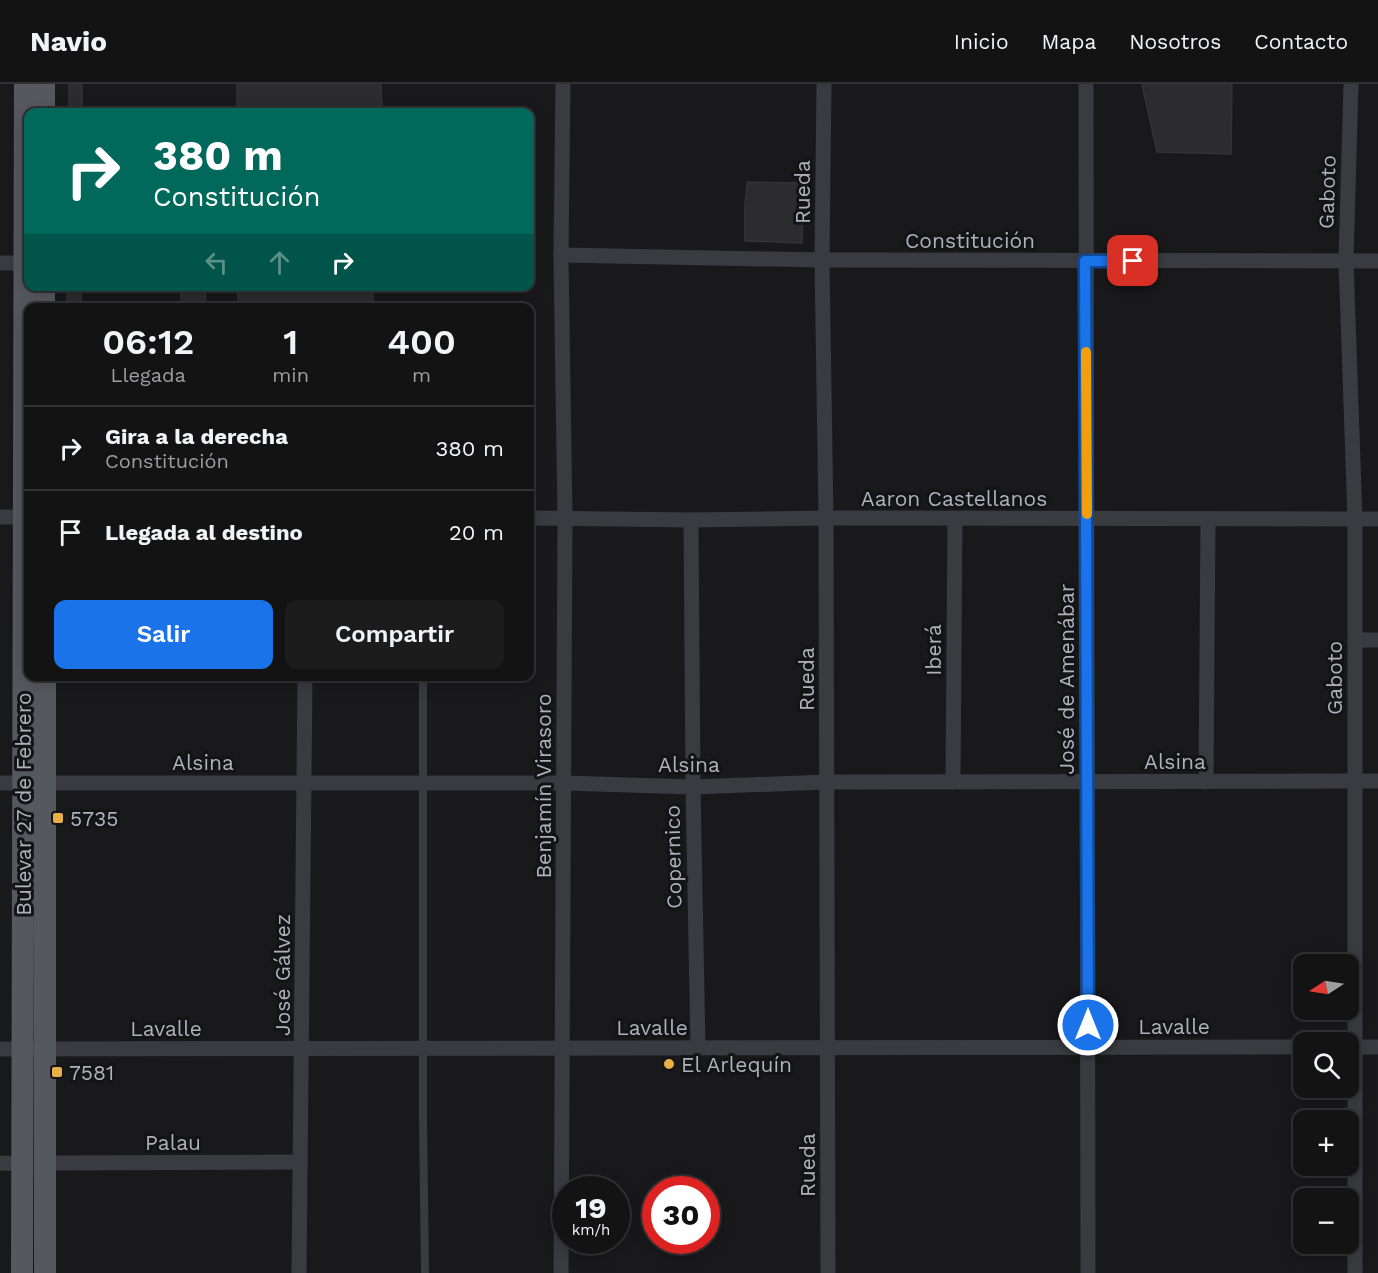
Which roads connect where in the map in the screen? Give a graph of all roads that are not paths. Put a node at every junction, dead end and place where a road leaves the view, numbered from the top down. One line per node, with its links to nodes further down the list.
1 (25, 84): 7 (main road, Bulevar 27 de Febrero)
2 (44, 84): 8 (main road)
3 (563, 84): 9 (street, Benjamín Virasoro)
4 (824, 84): 10 (street, Rueda)
5 (1086, 84): 11 (street, José de Amenábar)
6 (1351, 84): 12 (street, Gaboto)
7 (25, 108)
8 (44, 108)
9 (561, 255): 10 (street, Constitución); 19 (street, Benjamín Virasoro)
10 (822, 260): 11 (street, Constitución); 20 (street, Rueda)
11 (1085, 261): 12 (street, Constitución); 22 (street, José de Amenábar)
12 (1346, 261): 13 (street, Constitución); 24 (street, Gaboto)
13 (1378, 261)
14 (0, 262): 15 (street)
15 (24, 263)
16 (0, 517): 17 (street)
17 (24, 517)
18 (534, 518): 19 (street, Aaron Castellanos)
19 (566, 518): 26 (street, Aaron Castellanos); 43 (street, Benjamín Virasoro)
20 (826, 518): 21 (street, Aaron Castellanos); 26 (street, Aaron Castellanos); 33 (street, Rueda)
21 (955, 519): 22 (street, Aaron Castellanos); 34 (street, Iberá)
22 (1087, 519): 23 (street, Aaron Castellanos); 35 (street, José de Amenábar)
23 (1208, 519): 24 (street, Aaron Castellanos); 36 (street)
24 (1355, 519): 25 (street, Aaron Castellanos); 27 (street, Gaboto)
25 (1378, 519)
26 (691, 520): 44 (street, Copernico)
27 (1355, 640): 28 (street); 37 (street, Gaboto)
28 (1378, 640)
29 (31, 681): 40 (main road, Bulevar 27 de Febrero)
30 (44, 681): 40 (main road, Bulevar 27 de Febrero)
31 (305, 681): 41 (street, José Gálvez)
32 (423, 681): 42 (lane)
33 (827, 782): 34 (street, Alsina); 44 (street, Alsina); 54 (street, Rueda)
34 (953, 782): 35 (street, Alsina)
35 (1087, 782): 36 (street, Alsina); 46 (street, José de Amenábar)
36 (1206, 782): 37 (street, Alsina)
37 (1355, 782): 38 (street, Alsina); 45 (street, Gaboto)
38 (1378, 782)
39 (0, 783): 40 (street, Alsina)
40 (34, 783): 41 (street, Alsina); 55 (main road, Bulevar 27 de Febrero); 56 (main road, Bulevar 27 de Febrero)
41 (304, 783): 42 (street, Alsina); 50 (street, José Gálvez)
42 (423, 783): 43 (street, Alsina); 51 (lane)
43 (564, 783): 44 (street, Alsina); 52 (street, Benjamín Virasoro)
44 (693, 786): 53 (street, Copernico)
45 (1352, 1032)
46 (1088, 1047): 47 (street, Lavalle); 54 (street, Lavalle); 67 (street, José de Amenábar)
47 (1293, 1047)
48 (1359, 1047): 49 (street)
49 (1378, 1047)
50 (302, 1048): 51 (street, Lavalle); 56 (street, Lavalle); 58 (street, José Gálvez)
51 (423, 1048): 52 (street, Lavalle); 64 (lane)
52 (563, 1048): 53 (street, Lavalle); 65 (street, Benjamín Virasoro)
53 (698, 1048): 54 (street, Lavalle)
54 (828, 1048): 66 (street, Rueda)
55 (11, 1049): 56 (street, Lavalle); 60 (main road, Bulevar 27 de Febrero)
56 (45, 1049): 59 (main road, Bulevar 27 de Febrero)
57 (1353, 1098): 68 (street, Gaboto)
58 (300, 1162): 59 (street, Palau); 63 (street, José Gálvez)
59 (45, 1163): 62 (main road, Bulevar 27 de Febrero)
60 (11, 1164): 61 (main road, Bulevar 27 de Febrero)
61 (22, 1273)
62 (45, 1273)
63 (299, 1273)
64 (425, 1273)
65 (561, 1273)
66 (828, 1273)
67 (1088, 1273)
68 (1355, 1273)

